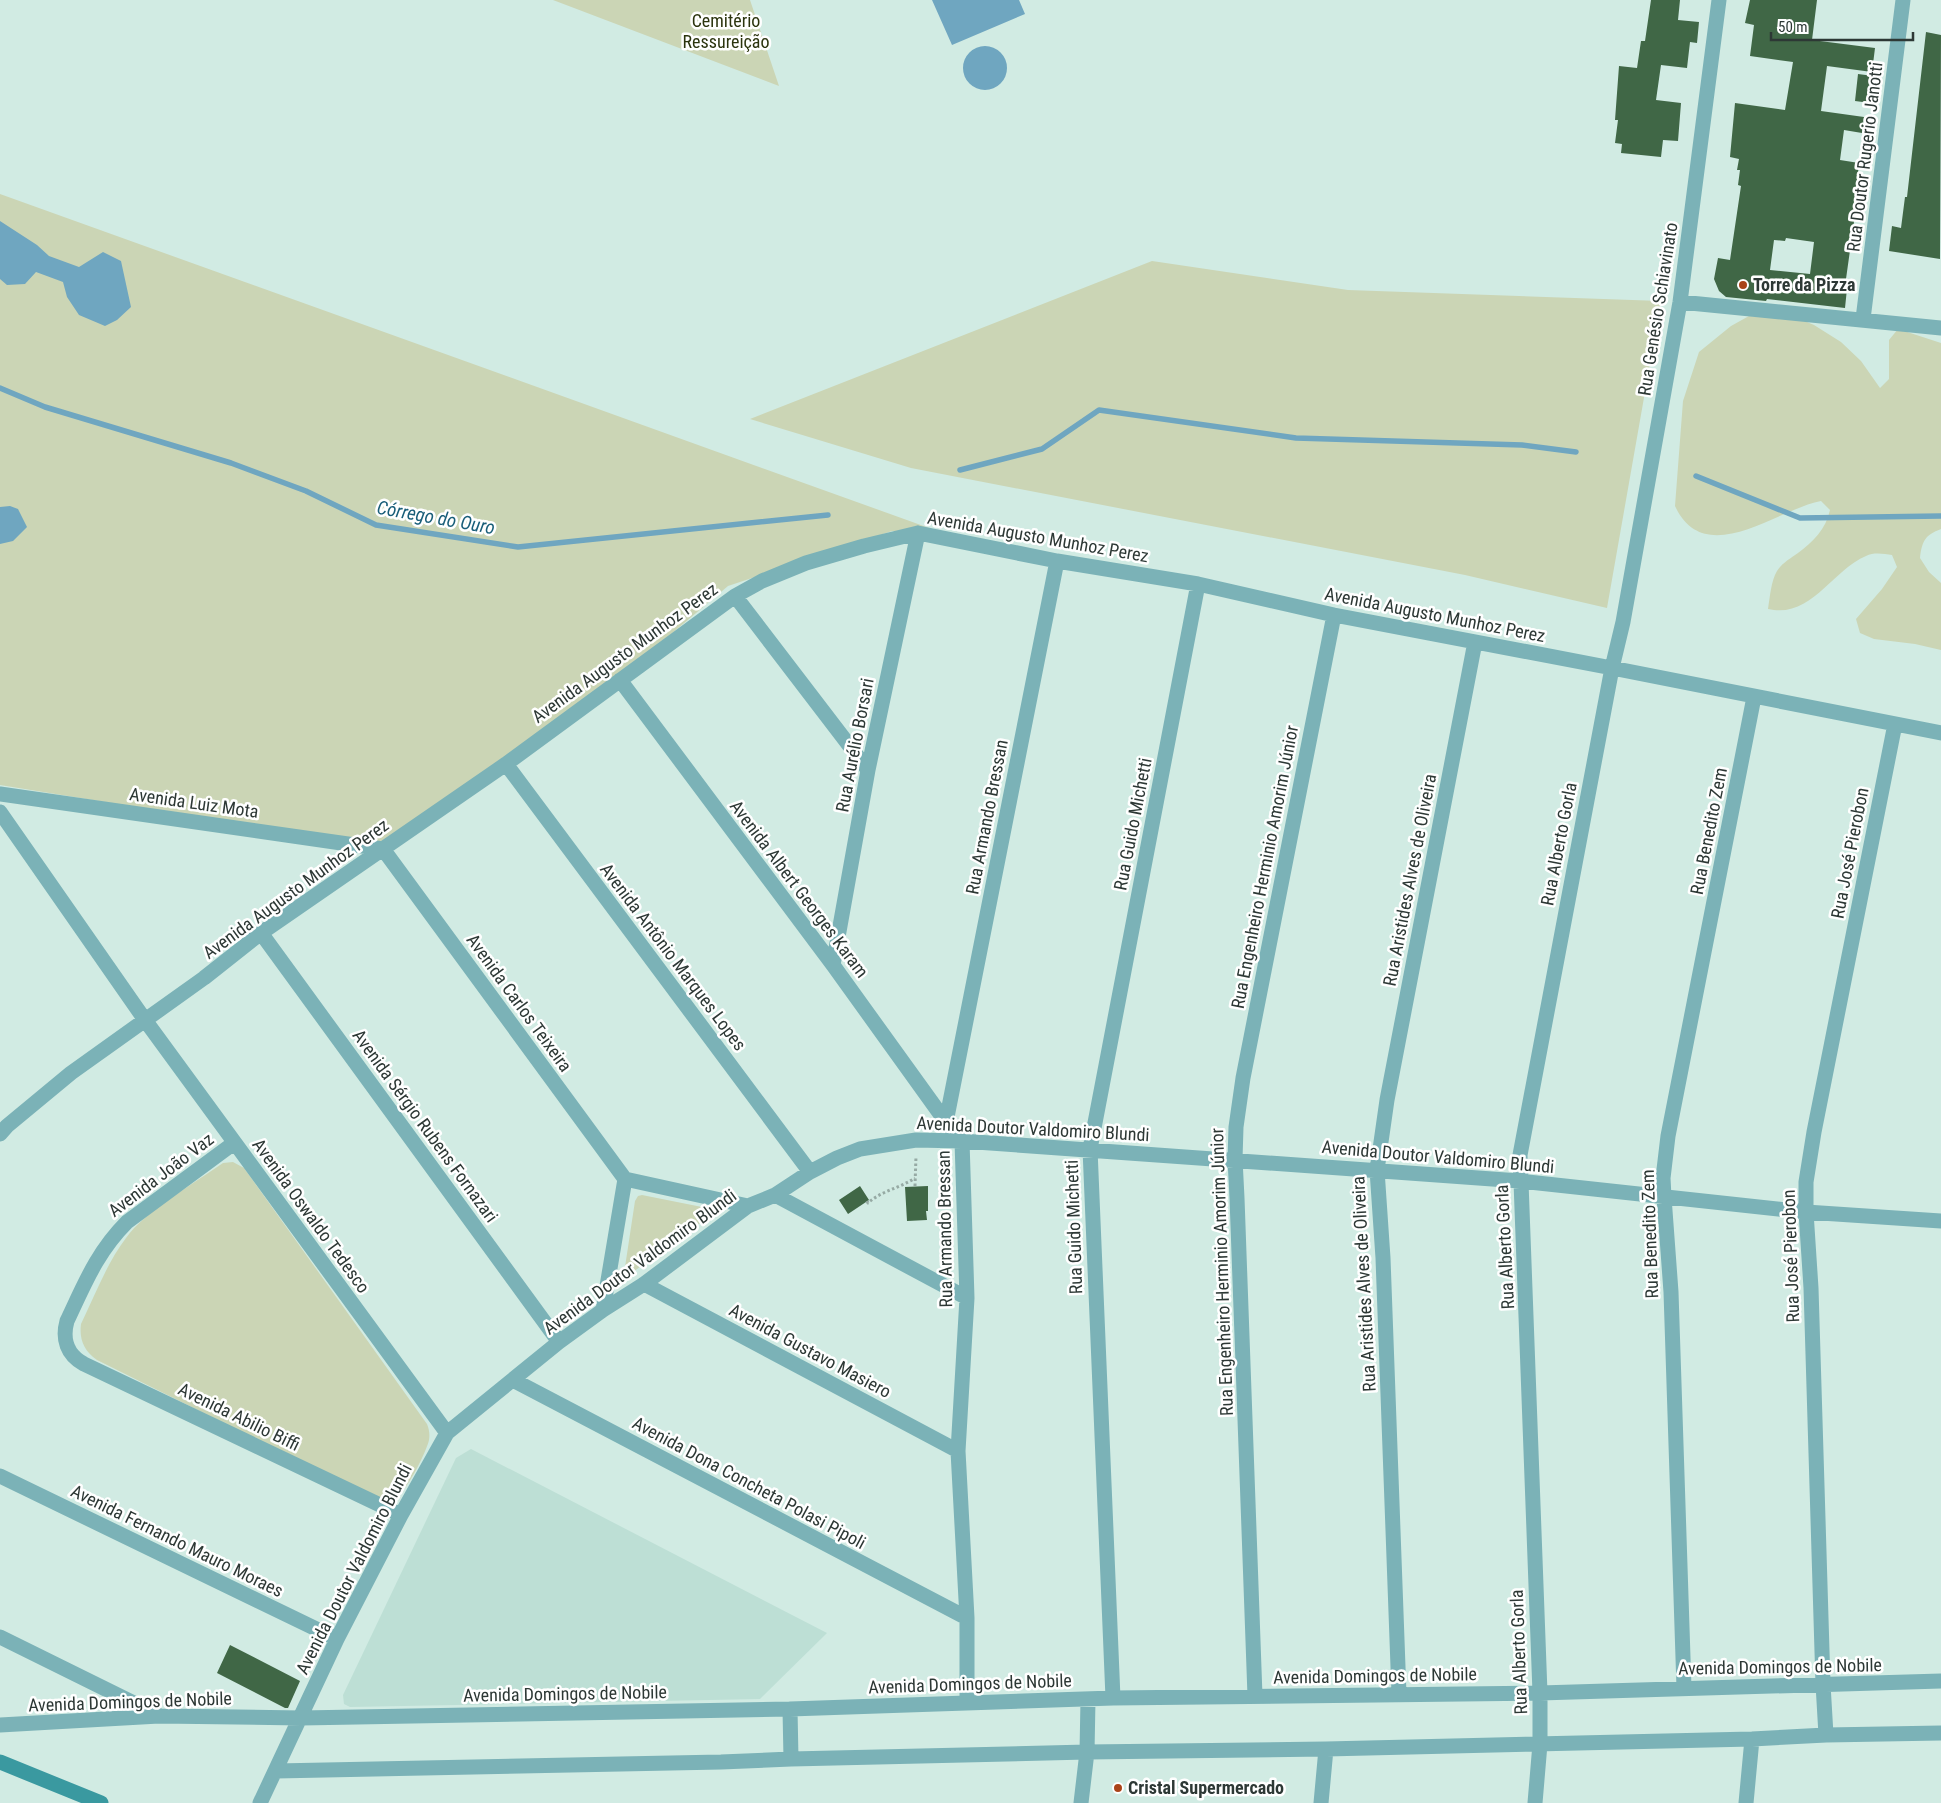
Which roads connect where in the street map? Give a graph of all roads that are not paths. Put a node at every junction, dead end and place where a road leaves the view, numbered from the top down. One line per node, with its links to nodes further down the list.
1 (1719, 0): 3 (street, Rua Genésio Schiavinato)
2 (1903, 0): 4 (street, Rua Doutor Rugerio Janotti)
3 (1680, 302): 4 (street); 12 (street, Rua Genésio Schiavinato)
4 (1863, 320): 5 (street)
5 (1941, 328)
6 (918, 533): 7 (street, Avenida Augusto Munhoz Perez); 9 (street, Avenida Augusto Munhoz Perez); 18 (street, Rua Aurélio Borsari)
7 (1057, 561): 8 (street, Avenida Augusto Munhoz Perez); 25 (street, Rua Armando Bressan)
8 (1198, 584): 10 (street, Avenida Augusto Munhoz Perez); 29 (street, Rua Guido Michetti)
9 (735, 596): 13 (street, Avenida Augusto Munhoz Perez); 18 (street)
10 (1334, 616): 11 (street, Avenida Augusto Munhoz Perez); 30 (street, Rua Engenheiro Herminio Amorim Júnior)
11 (1475, 642): 12 (street, Avenida Augusto Munhoz Perez); 31 (street, Rua Aristides Alves de Oliveira)
12 (1612, 668): 14 (street, Avenida Augusto Munhoz Perez); 34 (street, Rua Alberto Gorla)
13 (620, 680): 17 (street, Avenida Augusto Munhoz Perez); 23 (street, Avenida Albert Georges Karam)
14 (1754, 697): 15 (street, Avenida Augusto Munhoz Perez); 36 (street, Rua Benedito Zem)
15 (1895, 724): 16 (street, Avenida Augusto Munhoz Perez); 38 (street, Rua José Pierobon)
16 (1941, 733)
17 (506, 764): 21 (street, Avenida Augusto Munhoz Perez); 32 (street, Avenida Antônio Marques Lopes)
18 (868, 770): 23 (street, Rua Aurélio Borsari)
19 (0, 794): 21 (street, Avenida Luiz Mota)
20 (0, 812): 24 (street, Avenida Oswaldo Tedesco)
21 (383, 849): 22 (street, Avenida Augusto Munhoz Perez); 33 (street, Avenida Carlos Teixeira)
22 (261, 934): 24 (street, Avenida Augusto Munhoz Perez); 43 (street, Avenida Sérgio Rubens Fornazari)
23 (833, 965): 25 (street, Avenida Albert Georges Karam)
24 (145, 1020): 26 (street, Avenida Augusto Munhoz Perez); 28 (street, Avenida Oswaldo Tedesco)
25 (946, 1122): 27 (street, Rua Armando Bressan)
26 (0, 1134)
27 (962, 1141): 29 (street, Avenida Doutor Valdomiro Blundi); 32 (street, Avenida Doutor Valdomiro Blundi); 41 (street, Rua Armando Bressan)
28 (234, 1143): 44 (street, Avenida João Vaz); 46 (street, Avenida Oswaldo Tedesco)
29 (1090, 1149): 30 (street, Avenida Doutor Valdomiro Blundi); 59 (street, Rua Guido Michetti)
30 (1235, 1159): 31 (street, Avenida Doutor Valdomiro Blundi); 58 (street, Rua Engenheiro Herminio Amorim Júnior)
31 (1378, 1170): 34 (street, Avenida Doutor Valdomiro Blundi); 57 (street, Rua Aristides Alves de Oliveira)
32 (810, 1172): 35 (street, Avenida Doutor Valdomiro Blundi)
33 (625, 1179): 37 (street); 42 (street)
34 (1520, 1181): 36 (street, Avenida Doutor Valdomiro Blundi); 56 (street, Rua Alberto Gorla)
35 (775, 1196): 37 (street, Avenida Doutor Valdomiro Blundi); 41 (street)
36 (1664, 1197): 38 (street, Avenida Doutor Valdomiro Blundi); 55 (street, Rua Benedito Zem)
37 (748, 1206): 40 (street, Avenida Doutor Valdomiro Blundi)
38 (1806, 1212): 39 (street, Avenida Doutor Valdomiro Blundi); 54 (street, Rua José Pierobon)
39 (1941, 1221)
40 (644, 1284): 42 (street, Avenida Doutor Valdomiro Blundi); 47 (street, Avenida Gustavo Masiero)
41 (967, 1298): 47 (street, Rua Armando Bressan)
42 (603, 1310): 43 (street, Avenida Doutor Valdomiro Blundi)
43 (559, 1342): 45 (street, Avenida Doutor Valdomiro Blundi)
44 (67, 1346): 49 (street, Avenida Abilio Biffi)
45 (514, 1380): 46 (street, Avenida Doutor Valdomiro Blundi); 50 (street, Avenida Dona Concheta Polasi Pipoli)
46 (447, 1433): 49 (street, Avenida Doutor Valdomiro Blundi)
47 (958, 1451): 50 (street, Rua Armando Bressan)
48 (0, 1476): 52 (street, Avenida Fernando Mauro Moraes)
49 (400, 1515): 52 (street, Avenida Doutor Valdomiro Blundi)
50 (967, 1618): 61 (street, Rua Armando Bressan)
51 (0, 1637): 63 (street)
52 (337, 1639): 64 (street, Avenida Doutor Valdomiro Blundi)
53 (1941, 1681): 54 (street, Avenida Domingos de Nobile)
54 (1823, 1684): 55 (street, Avenida Domingos de Nobile); 67 (street, Rua José Pierobon)
55 (1684, 1688): 56 (street, Avenida Domingos de Nobile)
56 (1540, 1693): 57 (street, Avenida Domingos de Nobile); 69 (street, Rua Alberto Gorla)
57 (1399, 1694): 58 (street, Avenida Domingos de Nobile)
58 (1255, 1696): 59 (street, Avenida Domingos de Nobile)
59 (1113, 1698): 60 (street, Avenida Domingos de Nobile)
60 (1088, 1700): 61 (street, Avenida Domingos de Nobile); 71 (street)
61 (968, 1702): 62 (street, Avenida Domingos de Nobile)
62 (790, 1708): 64 (street, Avenida Domingos de Nobile); 72 (street)
63 (159, 1716): 64 (street, Avenida Domingos de Nobile); 65 (street, Avenida Domingos de Nobile)
64 (301, 1718): 74 (street, Avenida Doutor Valdomiro Blundi)
65 (0, 1725)
66 (1941, 1733): 67 (street)
67 (1826, 1735): 68 (street)
68 (1752, 1739): 69 (street); 82 (street)
69 (1540, 1744): 70 (street); 81 (street, Rua Alberto Gorla)
70 (1326, 1749): 71 (street); 80 (street)
71 (1087, 1752): 72 (street); 79 (street)
72 (791, 1758): 74 (street)
73 (0, 1762): 75 (street)
74 (276, 1771): 78 (street, Avenida Doutor Valdomiro Blundi)
75 (67, 1790): 76 (street); 77 (street)
76 (80, 1803)
77 (101, 1803)
78 (260, 1803)
79 (1081, 1803)
80 (1321, 1803)
81 (1535, 1803)
82 (1746, 1803)

